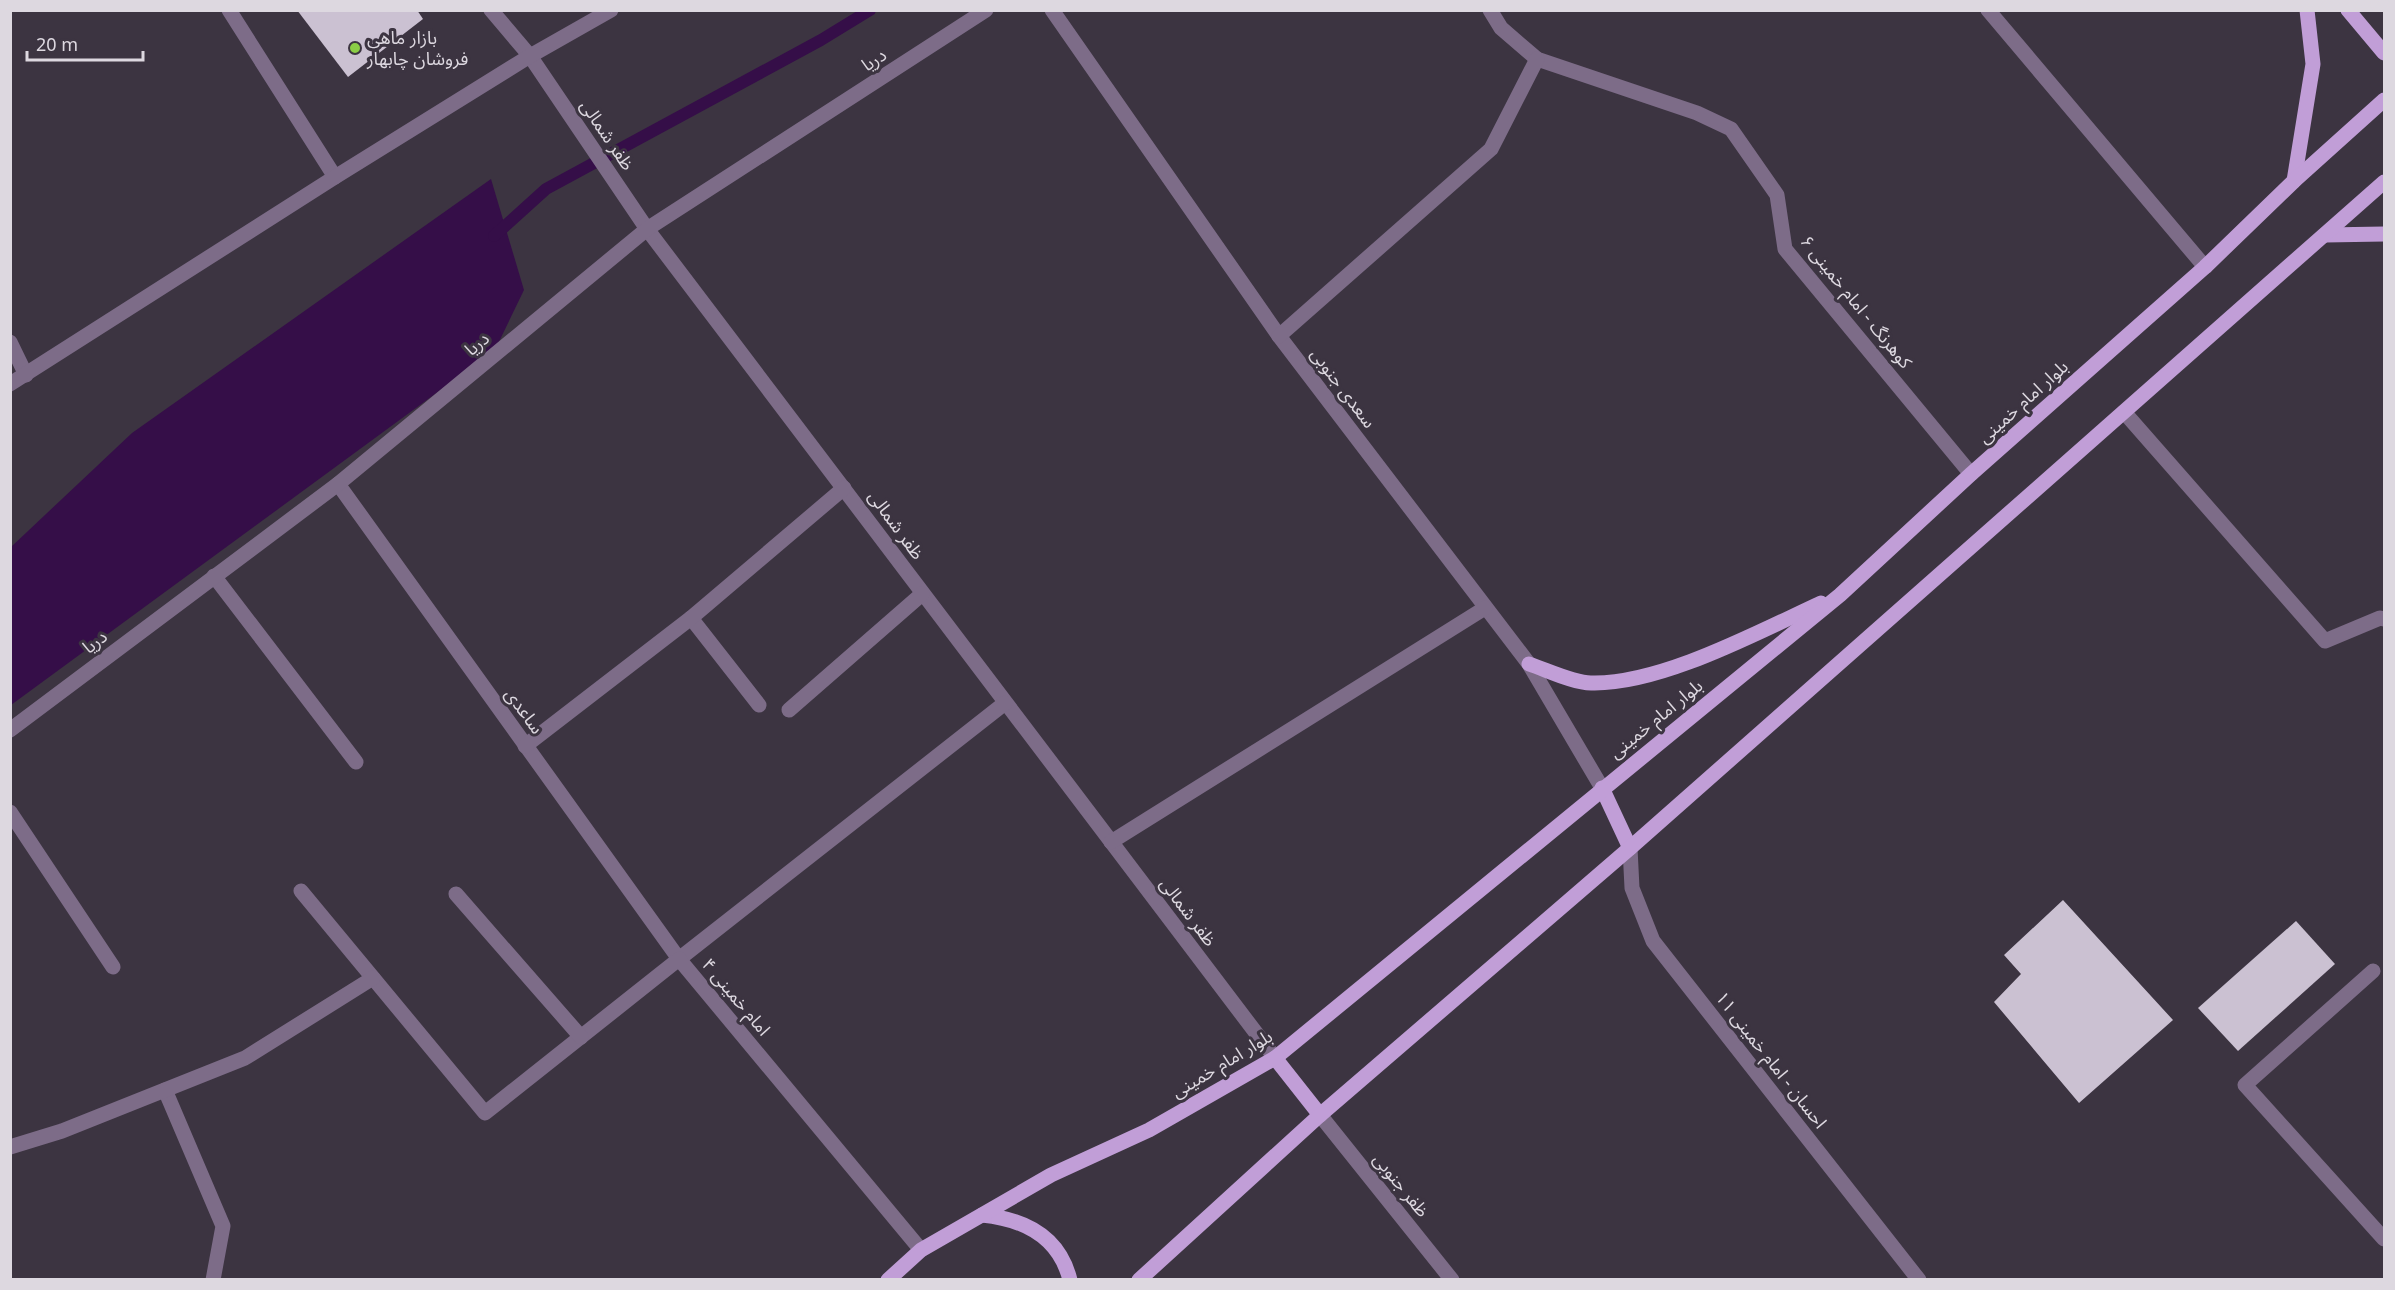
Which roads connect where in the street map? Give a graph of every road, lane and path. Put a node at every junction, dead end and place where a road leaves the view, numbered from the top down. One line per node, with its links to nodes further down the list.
1 (229, 10): 14 (street)
2 (491, 10): 11 (street, ظفر شمالی)
3 (611, 10): 11 (street)
4 (986, 10): 17 (street, دریا)
5 (1052, 10): 21 (street, سعدی جنوبی)
6 (1490, 10): 12 (street, کوهرنگ - امام خمینی ۶)
7 (1988, 10): 20 (street)
8 (2307, 10): 15 (main road)
9 (2348, 10): 10 (main road)
10 (2385, 53)
11 (530, 56): 14 (street); 17 (street, ظفر شمالی)
12 (1537, 60): 21 (street); 26 (street, کوهرنگ - امام خمینی ۶)
13 (2385, 100): 15 (main road, بلوار امام خمینی)
14 (335, 177): 23 (street)
15 (2294, 181): 20 (main road, بلوار امام خمینی)
16 (2385, 182): 19 (main road)
17 (647, 229): 27 (street, دریا); 28 (street, ظفر شمالی)
18 (2385, 234): 19 (main road)
19 (2325, 235): 25 (main road)
20 (2205, 267): 26 (main road, بلوار امام خمینی)
21 (1280, 336): 32 (street, سعدی جنوبی)
22 (10, 342): 23 (street)
23 (26, 375): 24 (street)
24 (10, 384)
25 (2124, 412): 34 (street); 45 (main road)
26 (1971, 474): 31 (main road, بلوار امام خمینی)
27 (338, 484): 29 (street, دریا); 40 (street, ساعدی)
28 (844, 488): 30 (street, ظفر شمالی); 33 (street)
29 (214, 576): 39 (street, دریا); 41 (street)
30 (922, 594): 36 (street, ظفر شمالی); 38 (street)
31 (1840, 595): 35 (main road); 42 (main road, بلوار امام خمینی)
32 (1485, 608): 35 (street, سعدی جنوبی); 44 (street)
33 (691, 618): 37 (street); 40 (street)
34 (2385, 619)
35 (1529, 664): 42 (street, سعدی جنوبی)
36 (1005, 703): 44 (street, ظفر شمالی); 48 (street)
37 (759, 705)
38 (789, 710)
39 (10, 730)
40 (525, 746): 48 (street, ساعدی)
41 (356, 762)
42 (1602, 788): 45 (main road); 53 (main road, بلوار امام خمینی)
43 (10, 812): 49 (street)
44 (1111, 842): 53 (street, ظفر شمالی)
45 (1630, 848): 55 (main road); 65 (street, احسان - امام خمینی ۱۱)
46 (301, 891): 51 (street)
47 (456, 894): 52 (street)
48 (679, 959): 52 (street, امام خمینی ۴); 59 (street, امام خمینی ۴)
49 (113, 967)
50 (2373, 971): 58 (street)
51 (374, 978): 52 (street, امام خمینی ۴); 54 (street)
52 (581, 1037)
53 (1275, 1058): 55 (main road); 57 (main road, بلوار امام خمینی)
54 (165, 1090): 56 (street); 60 (street)
55 (1320, 1115): 63 (main road); 64 (street, ظفر جنوبی)
56 (10, 1147)
57 (982, 1215): 59 (main road, بلوار امام خمینی); 62 (main road)
58 (2385, 1239)
59 (921, 1250): 61 (main road, بلوار امام خمینی)
60 (213, 1280)
61 (888, 1280)
62 (1070, 1280)
63 (1138, 1280)
64 (1452, 1280)
65 (1919, 1280)

